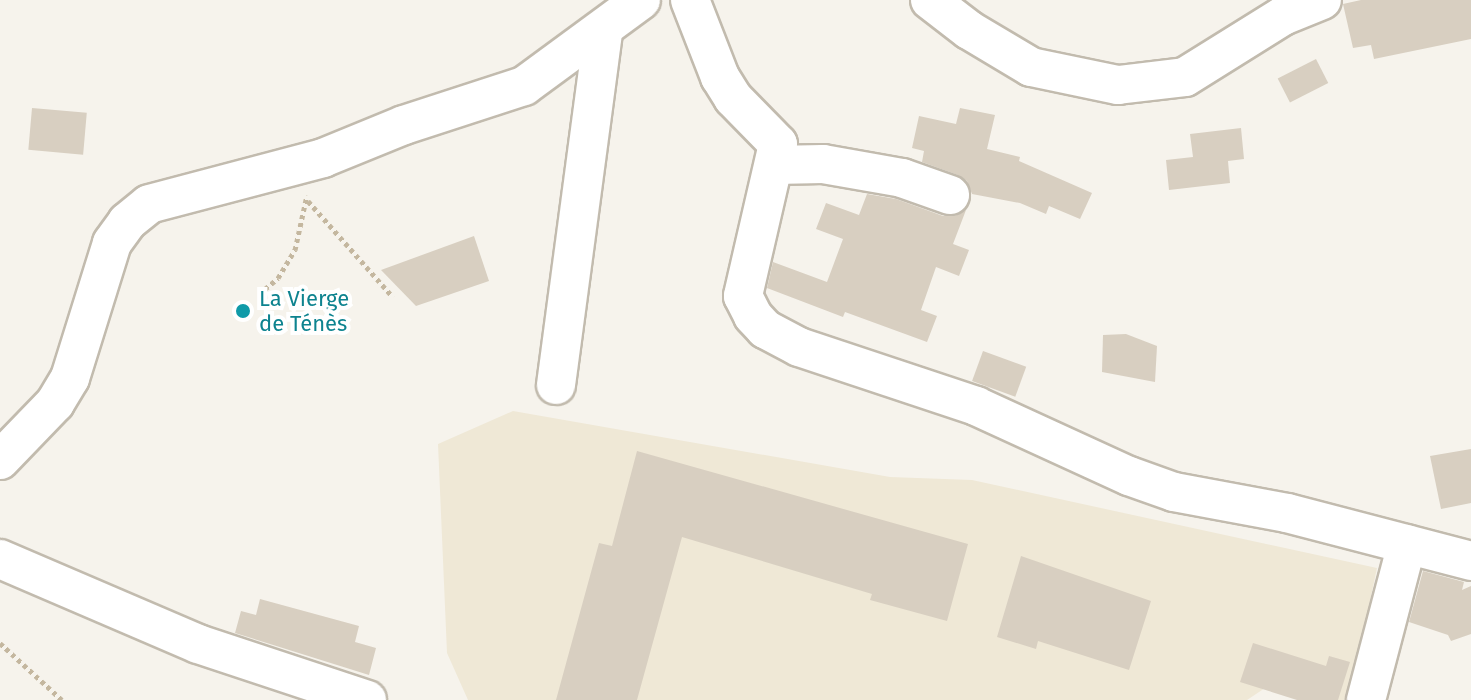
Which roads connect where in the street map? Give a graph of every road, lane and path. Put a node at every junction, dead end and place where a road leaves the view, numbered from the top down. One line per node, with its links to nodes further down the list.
1 (641, 0): 5 (street)
2 (690, 0): 7 (street)
3 (930, 0): 4 (street)
4 (1322, 0)
5 (603, 31): 6 (street); 12 (street)
6 (300, 164): 9 (path); 13 (street)
7 (774, 165): 8 (street); 14 (street)
8 (950, 195)
9 (308, 201): 10 (path); 11 (path)
10 (265, 289)
11 (393, 297)
12 (556, 385)
13 (0, 460)
14 (1407, 544): 16 (street); 20 (street)
15 (0, 559): 19 (street)
16 (1471, 561)
17 (0, 643): 18 (path)
18 (62, 700)
19 (367, 700)
20 (1366, 700)

